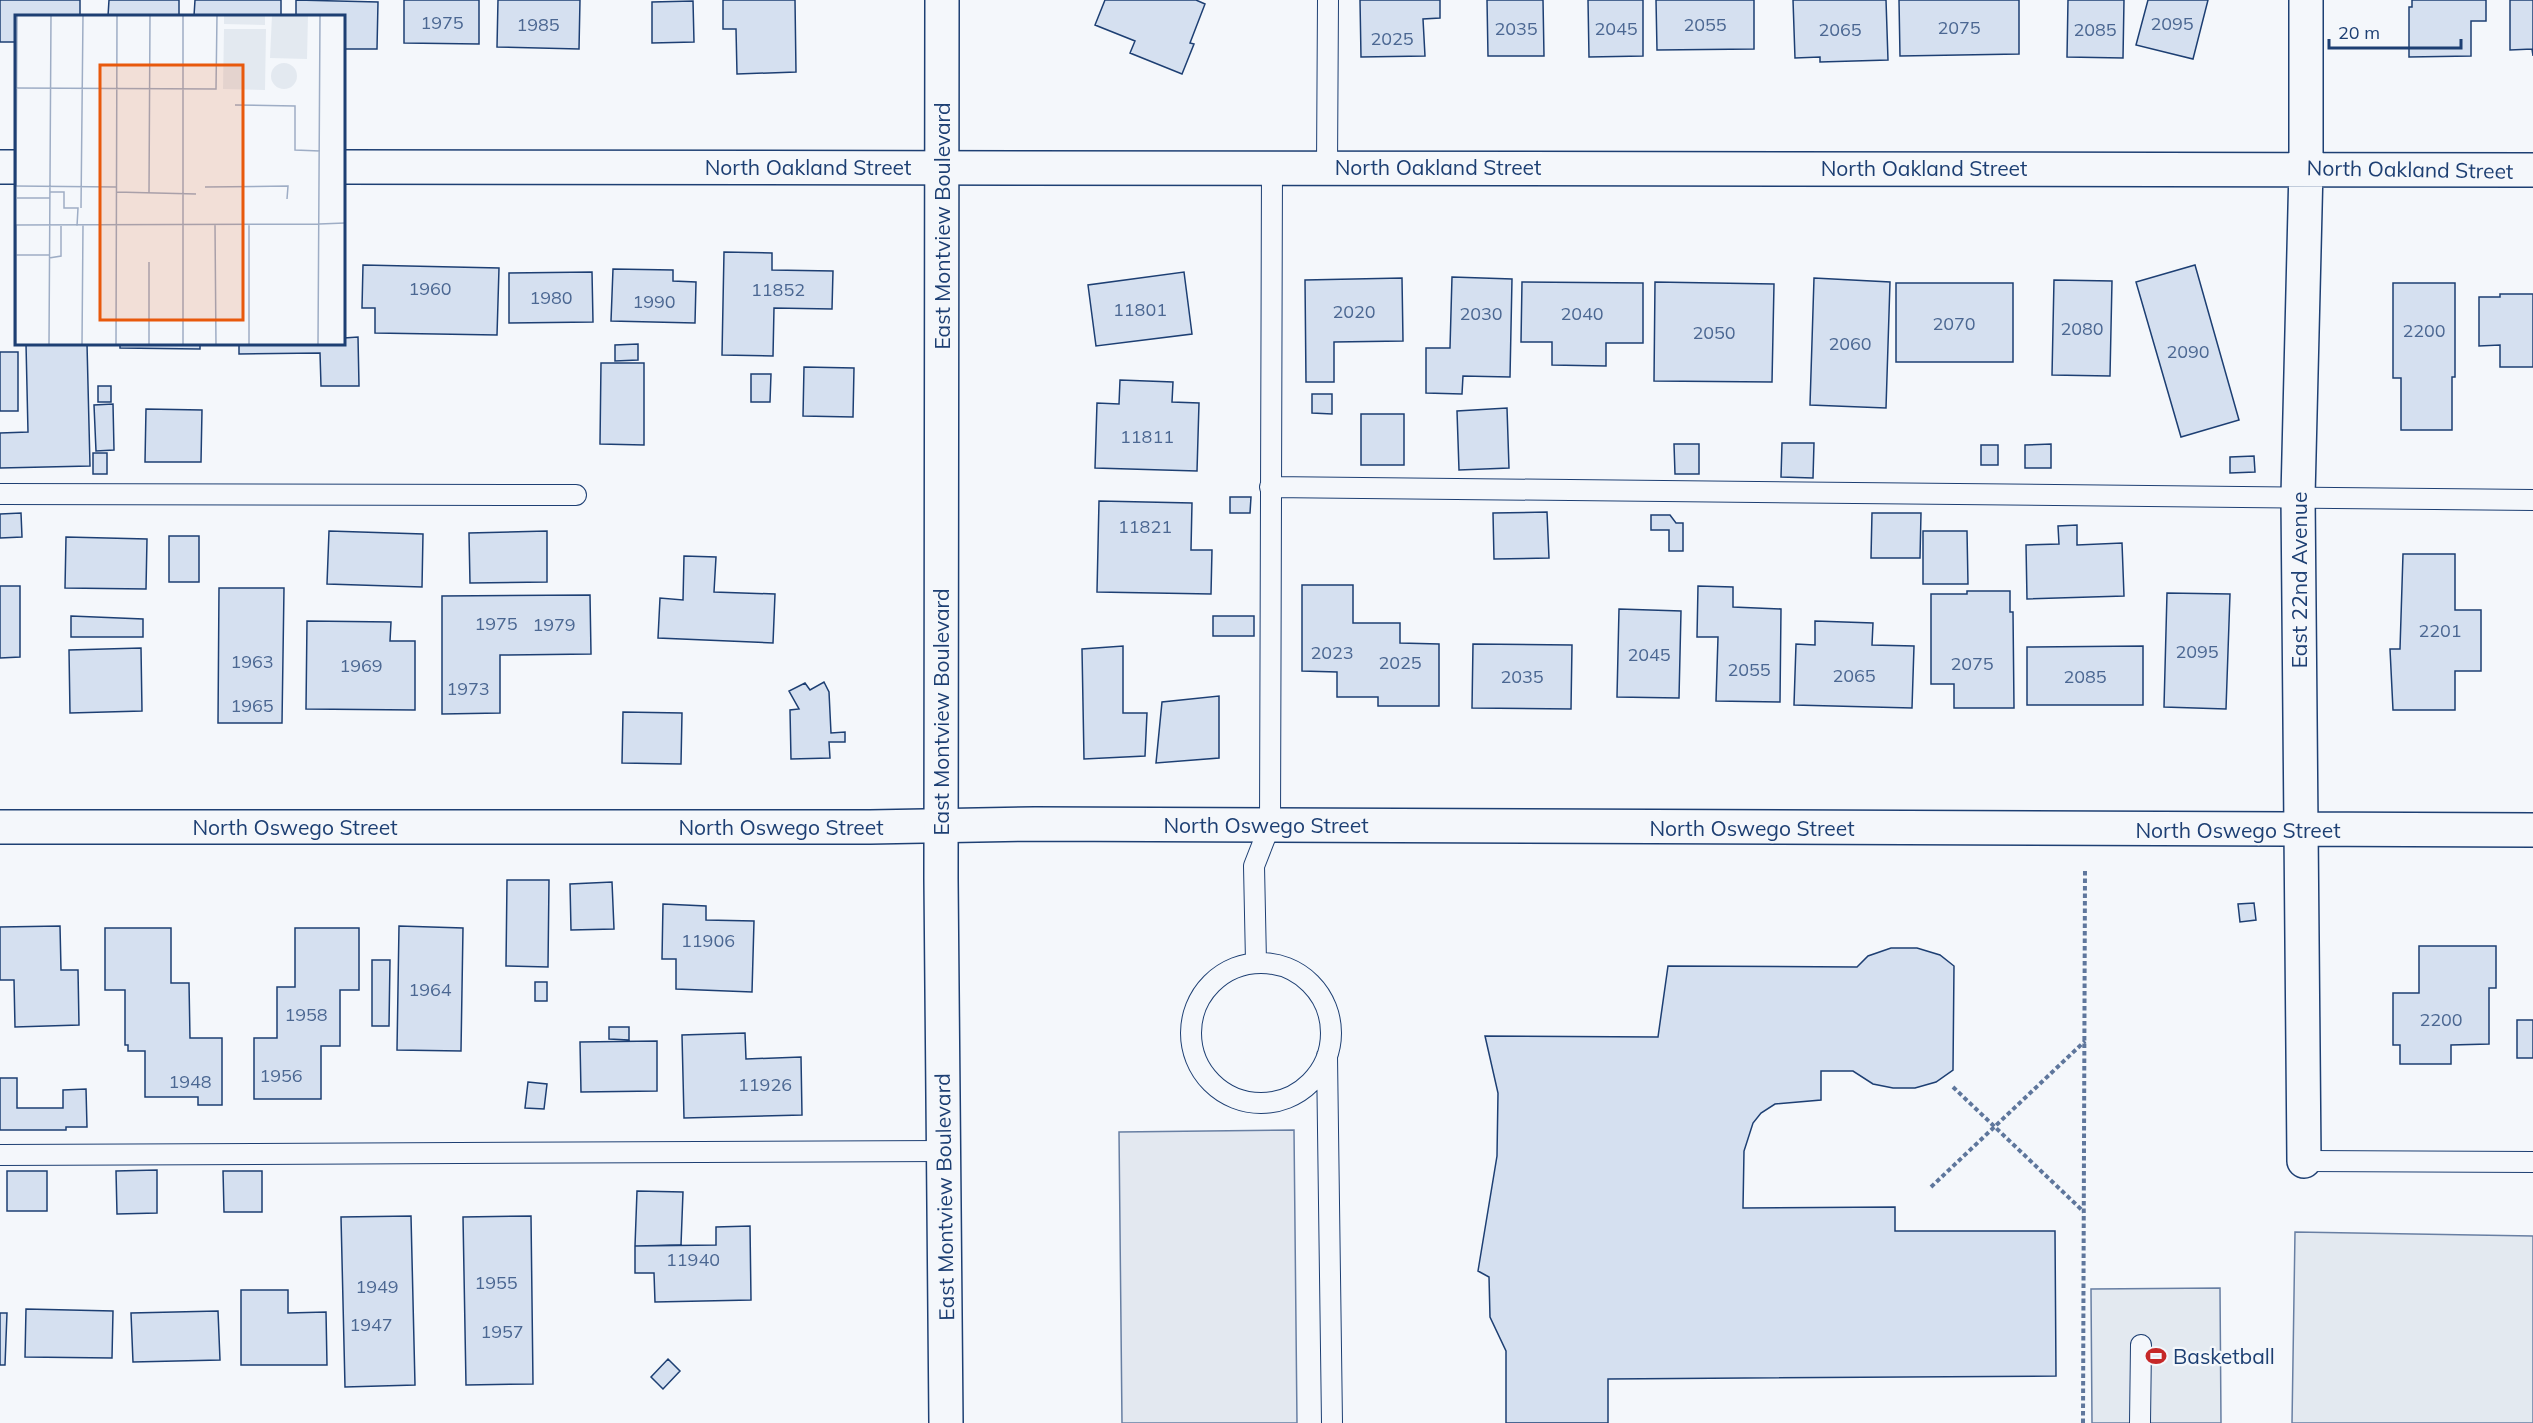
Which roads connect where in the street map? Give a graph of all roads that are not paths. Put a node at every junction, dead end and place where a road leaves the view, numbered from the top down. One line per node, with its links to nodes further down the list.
1 (942, 0): 7 (street, East Montview Boulevard)
2 (1328, 0): 6 (lane)
3 (2306, 0): 8 (street, East 22nd Avenue)
4 (345, 167): 7 (street, North Oakland Street)
5 (1272, 167): 6 (street, North Oakland Street); 7 (street, North Oakland Street); 10 (lane)
6 (1327, 167): 8 (street, North Oakland Street)
7 (942, 168): 17 (street, East Montview Boulevard)
8 (2306, 168): 9 (street, North Oakland Street); 13 (street, East 22nd Avenue)
9 (2533, 170)
10 (1270, 487): 13 (lane); 15 (lane)
11 (0, 494): 12 (lane)
12 (576, 495)
13 (2298, 496): 14 (lane); 19 (street, East 22nd Avenue)
14 (2533, 500)
15 (1270, 825): 17 (street, North Oswego Street); 19 (street, North Oswego Street); 20 (lane)
16 (0, 827): 17 (street, North Oswego Street)
17 (941, 827): 22 (street, East Montview Boulevard)
18 (2533, 830): 19 (street, North Oswego Street)
19 (2301, 831): 24 (street, East 22nd Avenue)
20 (1256, 962): 21 (lane); 21 (lane)
21 (1327, 1053): 28 (lane)
22 (944, 1151): 23 (lane); 27 (street, East Montview Boulevard)
23 (0, 1155)
24 (2304, 1161): 25 (lane)
25 (2533, 1162)
26 (2141, 1345): 29 (lane)
27 (946, 1423)
28 (1332, 1423)
29 (2140, 1423)

